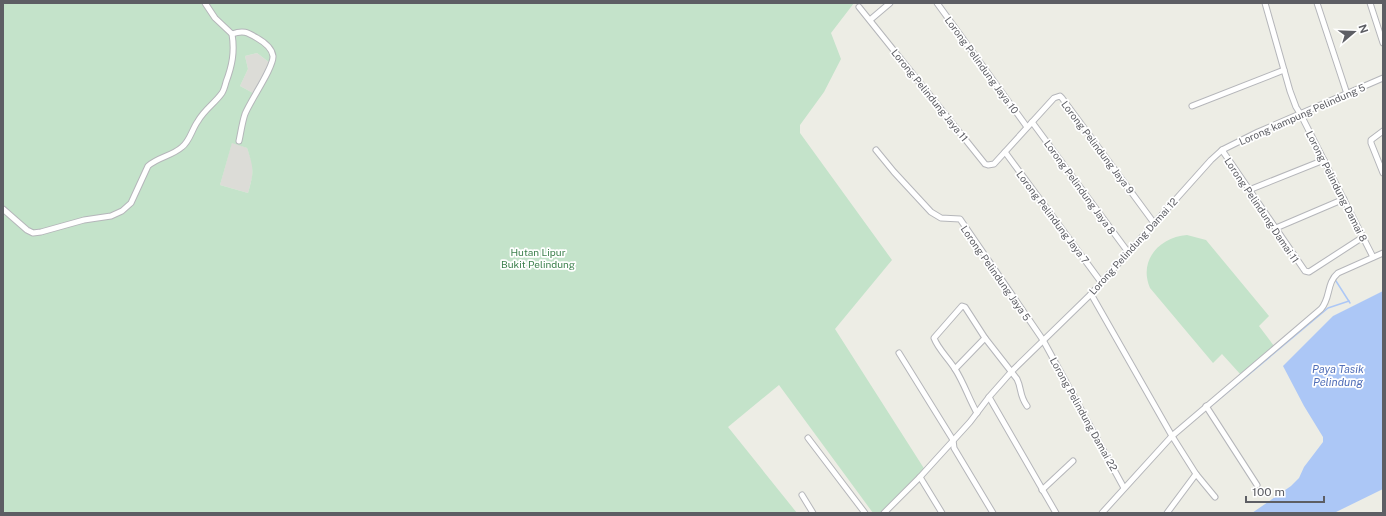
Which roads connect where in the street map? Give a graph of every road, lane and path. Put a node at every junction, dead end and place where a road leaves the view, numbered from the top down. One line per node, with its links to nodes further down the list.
1 (205, 3): 9 (street)
2 (890, 3): 8 (street)
3 (938, 3): 17 (street, Lorong Pelindung Jaya 10)
4 (1265, 3): 11 (street, Lorong Pelindung Damai 8)
5 (1317, 3): 13 (street)
6 (1370, 3): 10 (street)
7 (859, 7): 8 (street, Lorong Pelindung Jaya 11)
8 (870, 20): 22 (street, Lorong Pelindung Jaya 11)
9 (232, 34): 19 (street); 27 (street)
10 (1383, 43)
11 (1284, 70): 14 (street); 15 (street, Lorong Pelindung Damai 8)
12 (1383, 78): 13 (street, Lorong kampung Pelindung 5)
13 (1347, 94): 15 (street, Lorong kampung Pelindung 5)
14 (1192, 106)
15 (1301, 115): 21 (street, Lorong kampung Pelindung 5); 23 (street, Lorong Pelindung Damai 8)
16 (1032, 122): 17 (street, Lorong Pelindung Jaya 9); 28 (street, Lorong Pelindung Jaya 9); 31 (street, Lorong Pelindung Jaya 8)
17 (1028, 127): 22 (street, Lorong Pelindung Jaya 9)
18 (1383, 131): 24 (street)
19 (239, 141)
20 (876, 150): 37 (street, Lorong Pelindung Jaya 5)
21 (1222, 150): 25 (street, Lorong Pelindung Damai 11); 28 (street, Lorong Pelindung Damai 12)
22 (1004, 152): 34 (street, Lorong Pelindung Jaya 7)
23 (1324, 160): 25 (street); 26 (street, Lorong Pelindung Damai 8)
24 (1383, 173)
25 (1249, 190): 29 (street, Lorong Pelindung Damai 11)
26 (1344, 199): 29 (street); 30 (street, Lorong Pelindung Damai 8)
27 (3, 209)
28 (1154, 223): 31 (street, Lorong Pelindung Damai 12)
29 (1276, 228): 30 (street, Lorong Pelindung Damai 11)
30 (1363, 237): 33 (street, Lorong Pelindung Damai 8)
31 (1128, 252): 34 (street, Lorong Pelindung Damai 12)
32 (1383, 253): 33 (street)
33 (1373, 257): 43 (street)
34 (1101, 282): 35 (street, Lorong Pelindung Damai 12)
35 (1091, 294): 37 (street, Lorong Pelindung Damai 12); 45 (street)
36 (985, 338): 39 (street); 39 (street); 40 (street)
37 (1043, 340): 40 (street, Lorong Pelindung Damai 12); 52 (street, Lorong Pelindung Damai 22)
38 (899, 353): 47 (street)
39 (955, 369): 44 (street)
40 (1012, 372): 41 (street, Lorong Pelindung Damai 12); 42 (street)
41 (989, 397): 44 (street, Lorong Pelindung Damai 12); 53 (street)
42 (1027, 406)
43 (1206, 406): 45 (street); 51 (street)
44 (977, 413): 47 (street, Lorong Pelindung Damai 12)
45 (1172, 436): 49 (street); 52 (street)
46 (808, 438): 57 (street)
47 (953, 440): 50 (street, Lorong Pelindung Damai 12); 60 (street)
48 (1073, 461): 53 (street)
49 (1196, 474): 55 (street); 63 (street)
50 (920, 477): 58 (street, Lorong Pelindung Damai 12); 59 (street)
51 (1257, 485)
52 (1124, 488): 62 (street)
53 (1042, 490): 61 (street)
54 (802, 495): 56 (street)
55 (1215, 497)
56 (813, 513)
57 (865, 513)
58 (884, 513)
59 (942, 513)
60 (993, 513)
61 (1056, 513)
62 (1102, 513)
63 (1167, 513)

